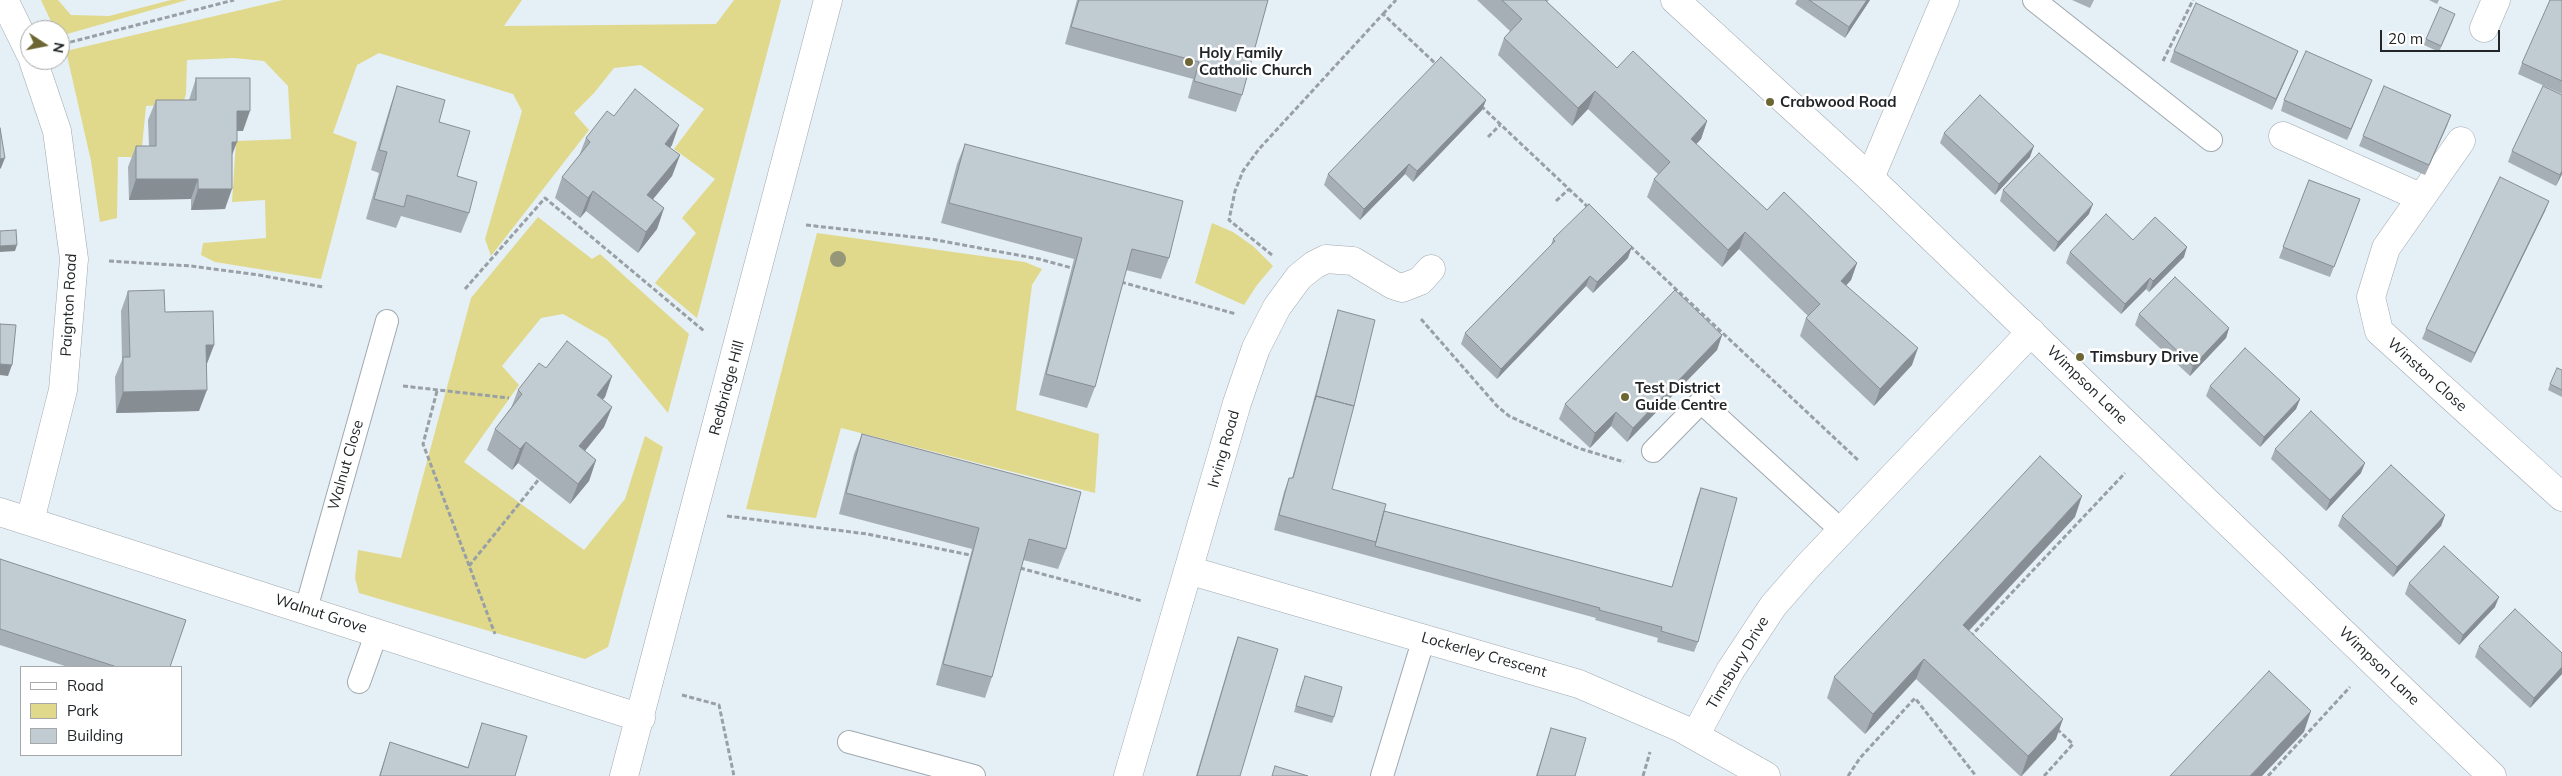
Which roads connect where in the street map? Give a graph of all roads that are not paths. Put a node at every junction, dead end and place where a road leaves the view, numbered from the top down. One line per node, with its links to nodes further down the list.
1 (4, 0): 8 (street)
2 (828, 0): 28 (street, Redbridge Hill)
3 (1675, 0): 13 (street, Wimpson Lane)
4 (1944, 0): 13 (street)
5 (2034, 0): 11 (lane)
6 (2496, 0): 7 (street)
7 (2484, 28)
8 (20, 33)
9 (36, 70): 21 (street, Paignton Road)
10 (2283, 136): 14 (street)
11 (2211, 140)
12 (2461, 141): 14 (street, Winston Close)
13 (1870, 178): 17 (street, Wimpson Lane)
14 (2420, 197): 19 (street, Winston Close)
15 (1431, 269): 23 (street, Irving Road)
16 (387, 321): 24 (lane, Walnut Close)
17 (2031, 332): 22 (street, Timsbury Drive); 36 (street, Wimpson Lane)
18 (1653, 451): 22 (lane)
19 (2562, 497)
20 (0, 512): 21 (street, Walnut Grove)
21 (30, 521): 24 (street, Walnut Grove)
22 (1842, 530): 29 (street, Timsbury Drive)
23 (1188, 570): 26 (street, Lockerley Crescent); 33 (street, Irving Road)
24 (306, 609): 25 (street, Walnut Grove)
25 (377, 632): 27 (lane); 28 (street, Walnut Grove)
26 (1424, 638): 29 (street, Lockerley Crescent); 34 (lane)
27 (359, 682)
28 (641, 718): 31 (street, Redbridge Hill)
29 (1695, 736): 35 (street, Lockerley Crescent)
30 (849, 742): 32 (lane)
31 (624, 776)
32 (974, 776)
33 (1128, 776)
34 (1382, 776)
35 (1766, 776)
36 (2492, 776)

